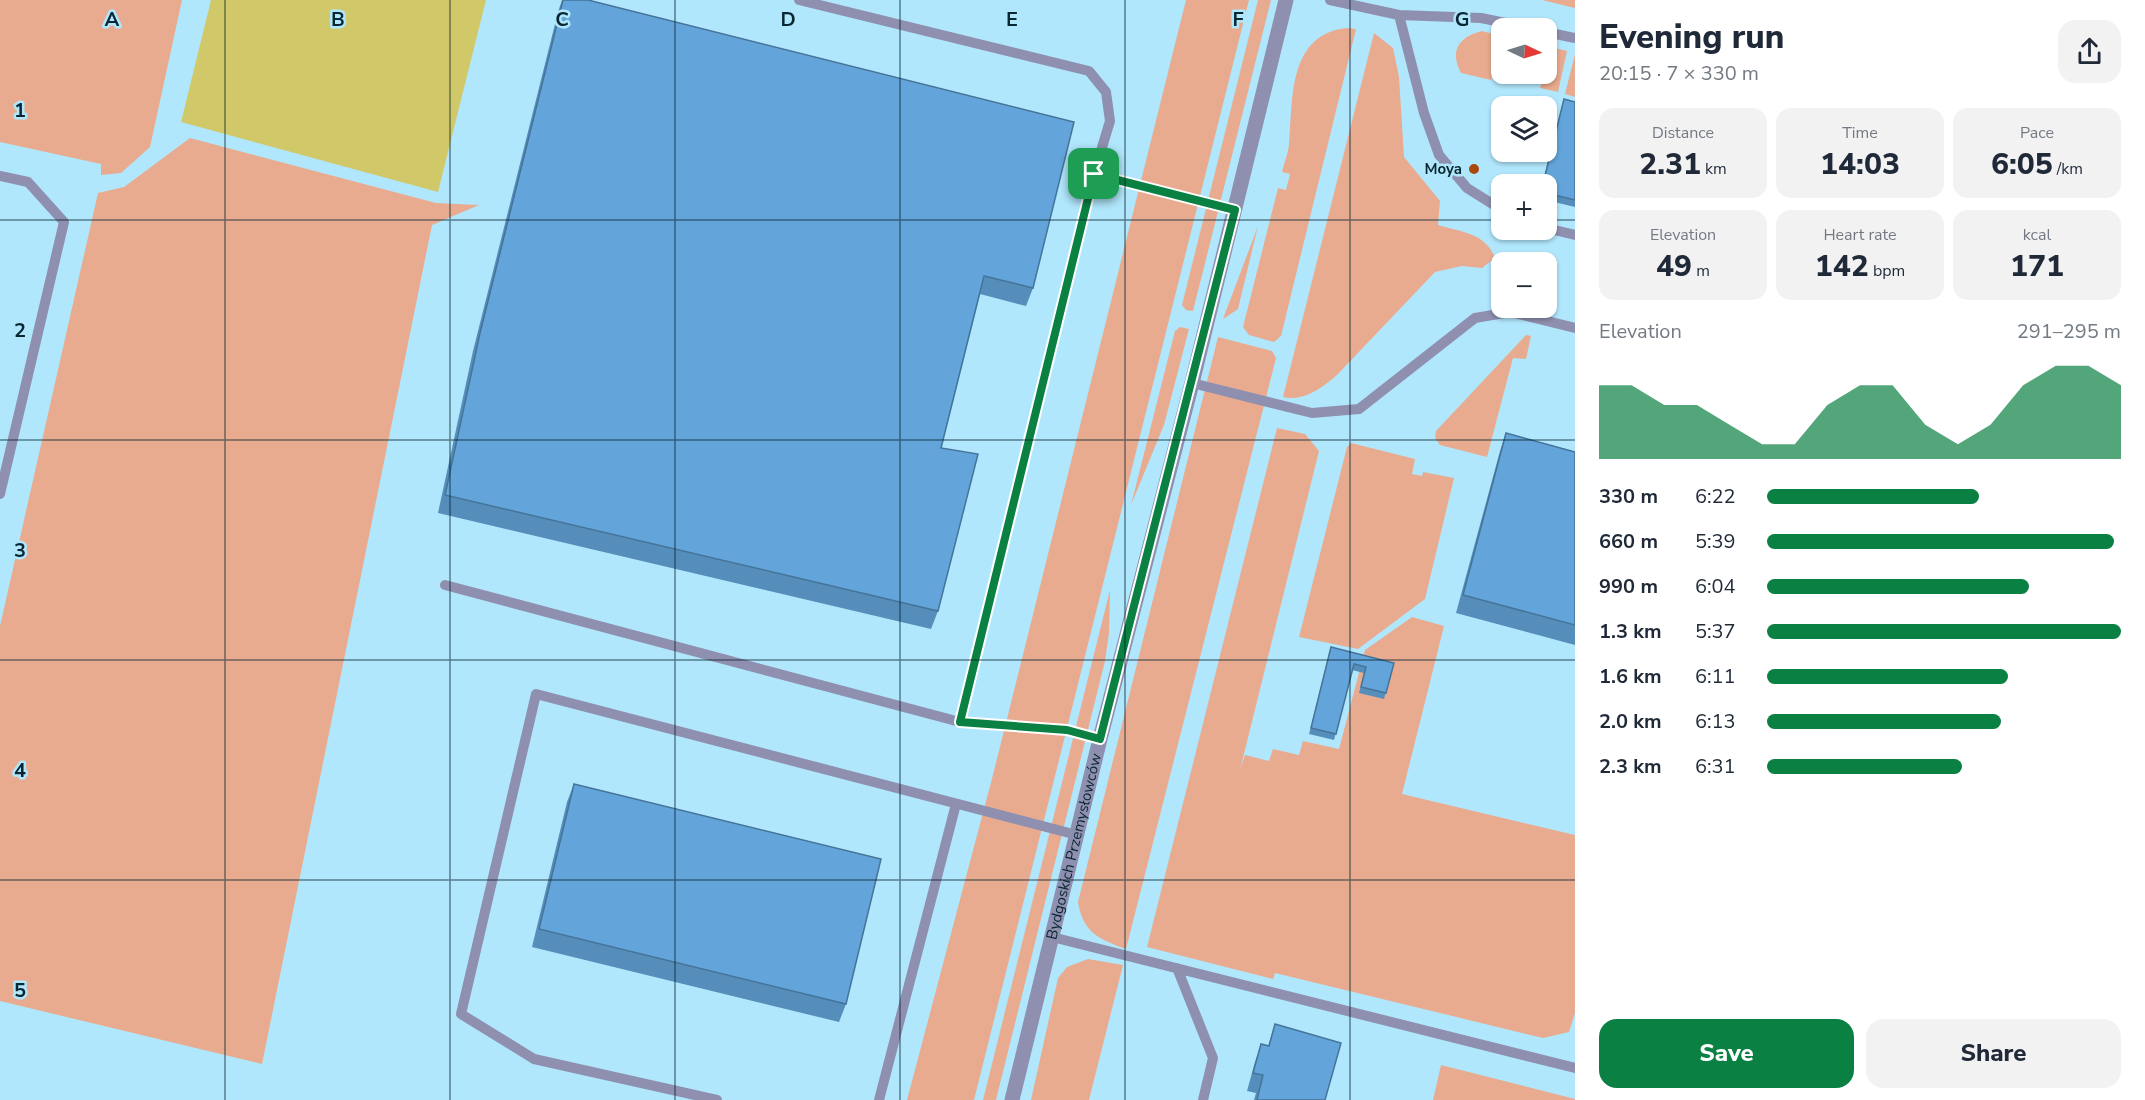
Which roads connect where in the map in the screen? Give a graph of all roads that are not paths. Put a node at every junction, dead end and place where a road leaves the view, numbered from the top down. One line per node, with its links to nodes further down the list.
1 (800, 0): 8 (lane)
2 (1286, 0): 11 (street, Bydgoskich Przemysłowców)
3 (1330, 0): 4 (lane)
4 (1399, 15): 5 (lane); 10 (lane)
5 (1491, 20)
6 (1557, 34): 7 (lane)
7 (1575, 38)
8 (1094, 174): 11 (lane); 18 (lane)
9 (0, 176): 16 (lane)
10 (1491, 203)
11 (1235, 210): 15 (street, Bydgoskich Przemysłowców)
12 (1557, 231): 13 (lane)
13 (1575, 235)
14 (1575, 328): 15 (lane)
15 (1192, 383): 19 (street, Bydgoskich Przemysłowców)
16 (0, 494)
17 (445, 585): 18 (lane)
18 (960, 722): 19 (lane)
19 (1100, 739): 21 (street, Bydgoskich Przemysłowców)
20 (956, 804): 21 (lane); 25 (lane); 26 (lane)
21 (1077, 835): 22 (street, Bydgoskich Przemysłowców)
22 (1052, 936): 23 (lane); 27 (street, Bydgoskich Przemysłowców)
23 (1177, 968): 24 (lane); 28 (lane)
24 (1575, 1068)
25 (717, 1100)
26 (879, 1100)
27 (1012, 1100)
28 (1203, 1100)

